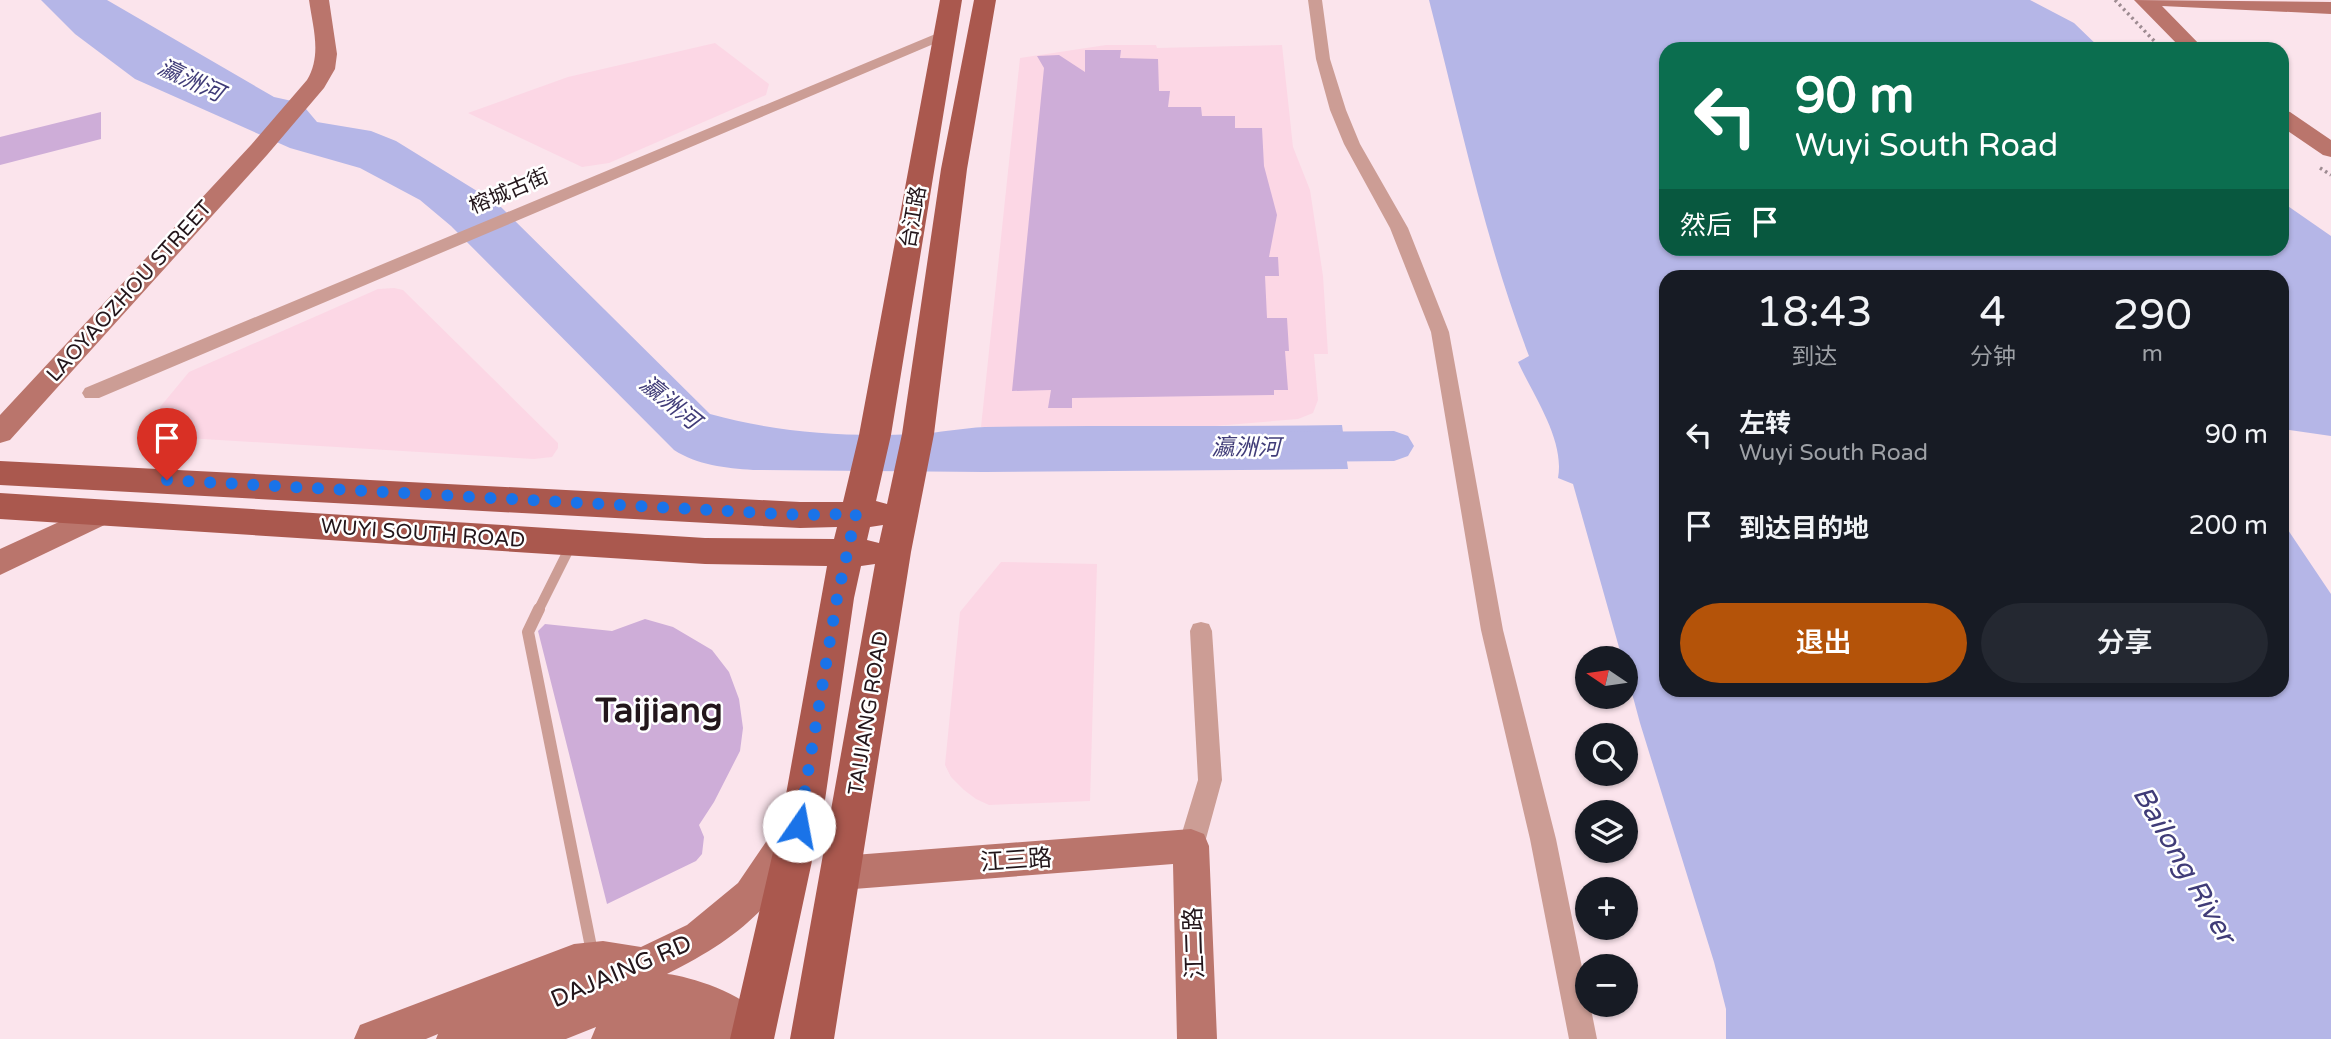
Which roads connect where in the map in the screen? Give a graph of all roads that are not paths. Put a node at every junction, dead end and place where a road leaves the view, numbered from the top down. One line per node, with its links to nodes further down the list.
1 (319, 0): 17 (street, LAOYAOZHOU STREET)
2 (951, 0): 9 (main road, 台江路)
3 (985, 0): 23 (main road, 台江路)
4 (1315, 0): 40 (street)
5 (2127, 0): 10 (street)
6 (2144, 0): 11 (street)
7 (2159, 0): 8 (street)
8 (2331, 8)
9 (945, 34): 16 (street, 榕城古街); 18 (main road, 台江路)
10 (2169, 42)
11 (2187, 42)
12 (2289, 122): 14 (street)
13 (2289, 136): 15 (street)
14 (2331, 150)
15 (2331, 163)
16 (92, 393)
17 (0, 433)
18 (867, 471): 22 (main road)
19 (0, 473): 22 (main road, WUYI SOUTH ROAD)
20 (0, 506): 21 (main road, WUYI SOUTH ROAD)
21 (107, 511): 24 (main road, WUYI SOUTH ROAD); 27 (street)
22 (856, 514): 23 (main road, WUYI SOUTH ROAD); 26 (main road)
23 (902, 514): 25 (main road)
24 (572, 543): 26 (main road, WUYI SOUTH ROAD); 32 (lane)
25 (894, 552): 26 (main road, WUYI SOUTH ROAD); 31 (main road, TAIJIANG ROAD)
26 (847, 554): 29 (main road)
27 (0, 563)
28 (1201, 631): 30 (street)
29 (805, 800): 32 (street, DAJAING RD); 33 (main road)
30 (1191, 846): 31 (street, 江三路); 39 (street, 江二路)
31 (841, 873): 38 (main road, TAIJIANG ROAD)
32 (604, 981): 33 (street); 34 (street); 35 (street, DAJAING RD); 36 (street)
33 (742, 1038): 37 (street)
34 (374, 1039)
35 (456, 1039)
36 (518, 1039)
37 (611, 1039)
38 (812, 1039)
39 (1197, 1039)
40 (1583, 1039)

